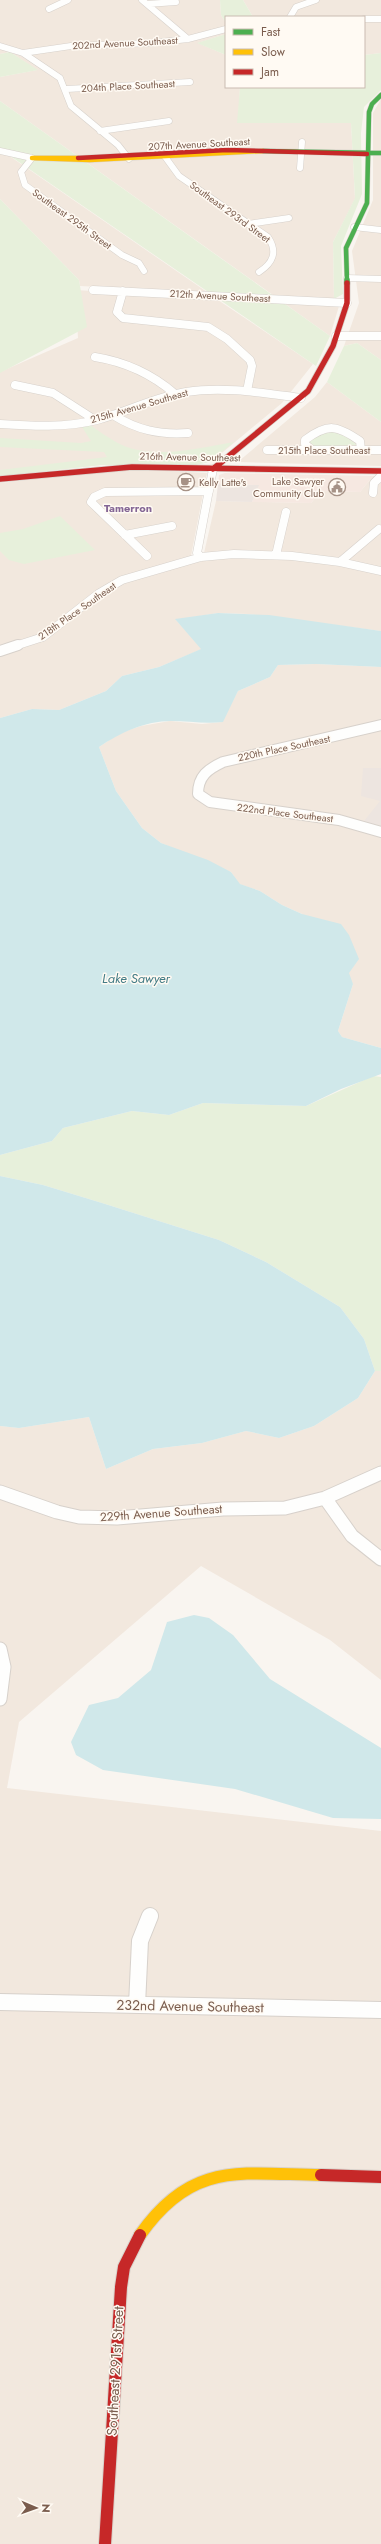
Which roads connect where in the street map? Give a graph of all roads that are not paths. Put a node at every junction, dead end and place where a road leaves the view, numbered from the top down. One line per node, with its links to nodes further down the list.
1 (68, 0): 6 (street)
2 (142, 0): 5 (street)
3 (316, 0): 7 (street)
4 (176, 2): 5 (street)
5 (147, 4): 9 (street)
6 (49, 9)
7 (291, 16)
8 (225, 29): 9 (street, 202nd Avenue Southeast)
9 (188, 39): 11 (street, 202nd Avenue Southeast)
10 (0, 46): 11 (street)
11 (23, 53): 13 (street)
12 (190, 82): 13 (street, 204th Place Southeast)
13 (67, 89): 16 (street)
14 (381, 95): 20 (street)
15 (169, 121): 16 (street)
16 (100, 132): 23 (street)
17 (301, 148): 20 (street, 207th Avenue Southeast); 21 (street, 207th Avenue Southeast); 24 (street)
18 (0, 150): 22 (street, 207th Avenue Southeast)
19 (381, 153): 20 (street, 207th Avenue Southeast)
20 (368, 154): 27 (street)
21 (164, 156): 23 (street, 207th Avenue Southeast); 26 (street, Southeast 293rd Street)
22 (32, 158): 23 (street, 207th Avenue Southeast); 29 (street, Southeast 295th Street)
23 (129, 158)
24 (300, 168)
25 (289, 218): 26 (street)
26 (248, 224): 30 (street, Southeast 293rd Street)
27 (354, 227): 28 (street); 31 (street)
28 (381, 230)
29 (144, 271)
30 (259, 272)
31 (347, 278): 32 (street); 35 (street)
32 (381, 278)
33 (93, 290): 34 (street, 212th Avenue Southeast)
34 (123, 291): 35 (street, 212th Avenue Southeast); 41 (street)
35 (347, 303): 37 (street)
36 (381, 333): 37 (street)
37 (336, 334): 38 (street); 43 (street)
38 (381, 336)
39 (95, 357): 42 (street)
40 (15, 385): 45 (street)
41 (247, 391): 42 (street, 215th Avenue Southeast); 43 (street, 215th Avenue Southeast)
42 (175, 394): 44 (street, 215th Avenue Southeast)
43 (301, 398): 52 (street)
44 (113, 415): 45 (street, 215th Avenue Southeast); 47 (street)
45 (95, 420): 46 (street, 215th Avenue Southeast)
46 (0, 424)
47 (188, 433)
48 (312, 449): 49 (street, 215th Place Southeast); 50 (street, 215th Place Southeast); 50 (street)
49 (267, 450)
50 (361, 450): 51 (street, 215th Place Southeast)
51 (381, 450)
52 (230, 454): 53 (street); 54 (street)
53 (213, 469): 54 (street, 216th Avenue Southeast); 57 (street, 216th Avenue Southeast); 58 (street)
54 (246, 470): 55 (street, 216th Avenue Southeast)
55 (381, 471)
56 (381, 476): 59 (street)
57 (0, 479)
58 (209, 492): 63 (street); 66 (street)
59 (373, 493)
60 (286, 512): 64 (street)
61 (172, 526): 63 (street)
62 (379, 528): 67 (street)
63 (125, 535): 65 (street)
64 (276, 555): 66 (street, 218th Place Southeast); 67 (street, 218th Place Southeast)
65 (147, 556)
66 (201, 557): 69 (street, 218th Place Southeast)
67 (340, 562): 68 (street, 218th Place Southeast)
68 (381, 571)
69 (0, 650)
70 (381, 725): 71 (street, 220th Place Southeast)
71 (197, 786): 72 (street, 222nd Place Southeast)
72 (381, 832)
73 (381, 1473): 75 (street, 229th Avenue Southeast)
74 (0, 1492): 75 (street, 229th Avenue Southeast)
75 (325, 1498): 76 (street)
76 (381, 1559)
77 (0, 1650): 78 (street)
78 (0, 1699)
79 (150, 1916): 81 (street)
80 (0, 2002): 81 (street, 232nd Avenue Southeast)
81 (137, 2005): 82 (street, 232nd Avenue Southeast)
82 (381, 2010)
83 (381, 2177): 84 (street, Southeast 291st Street)
84 (105, 2544)

